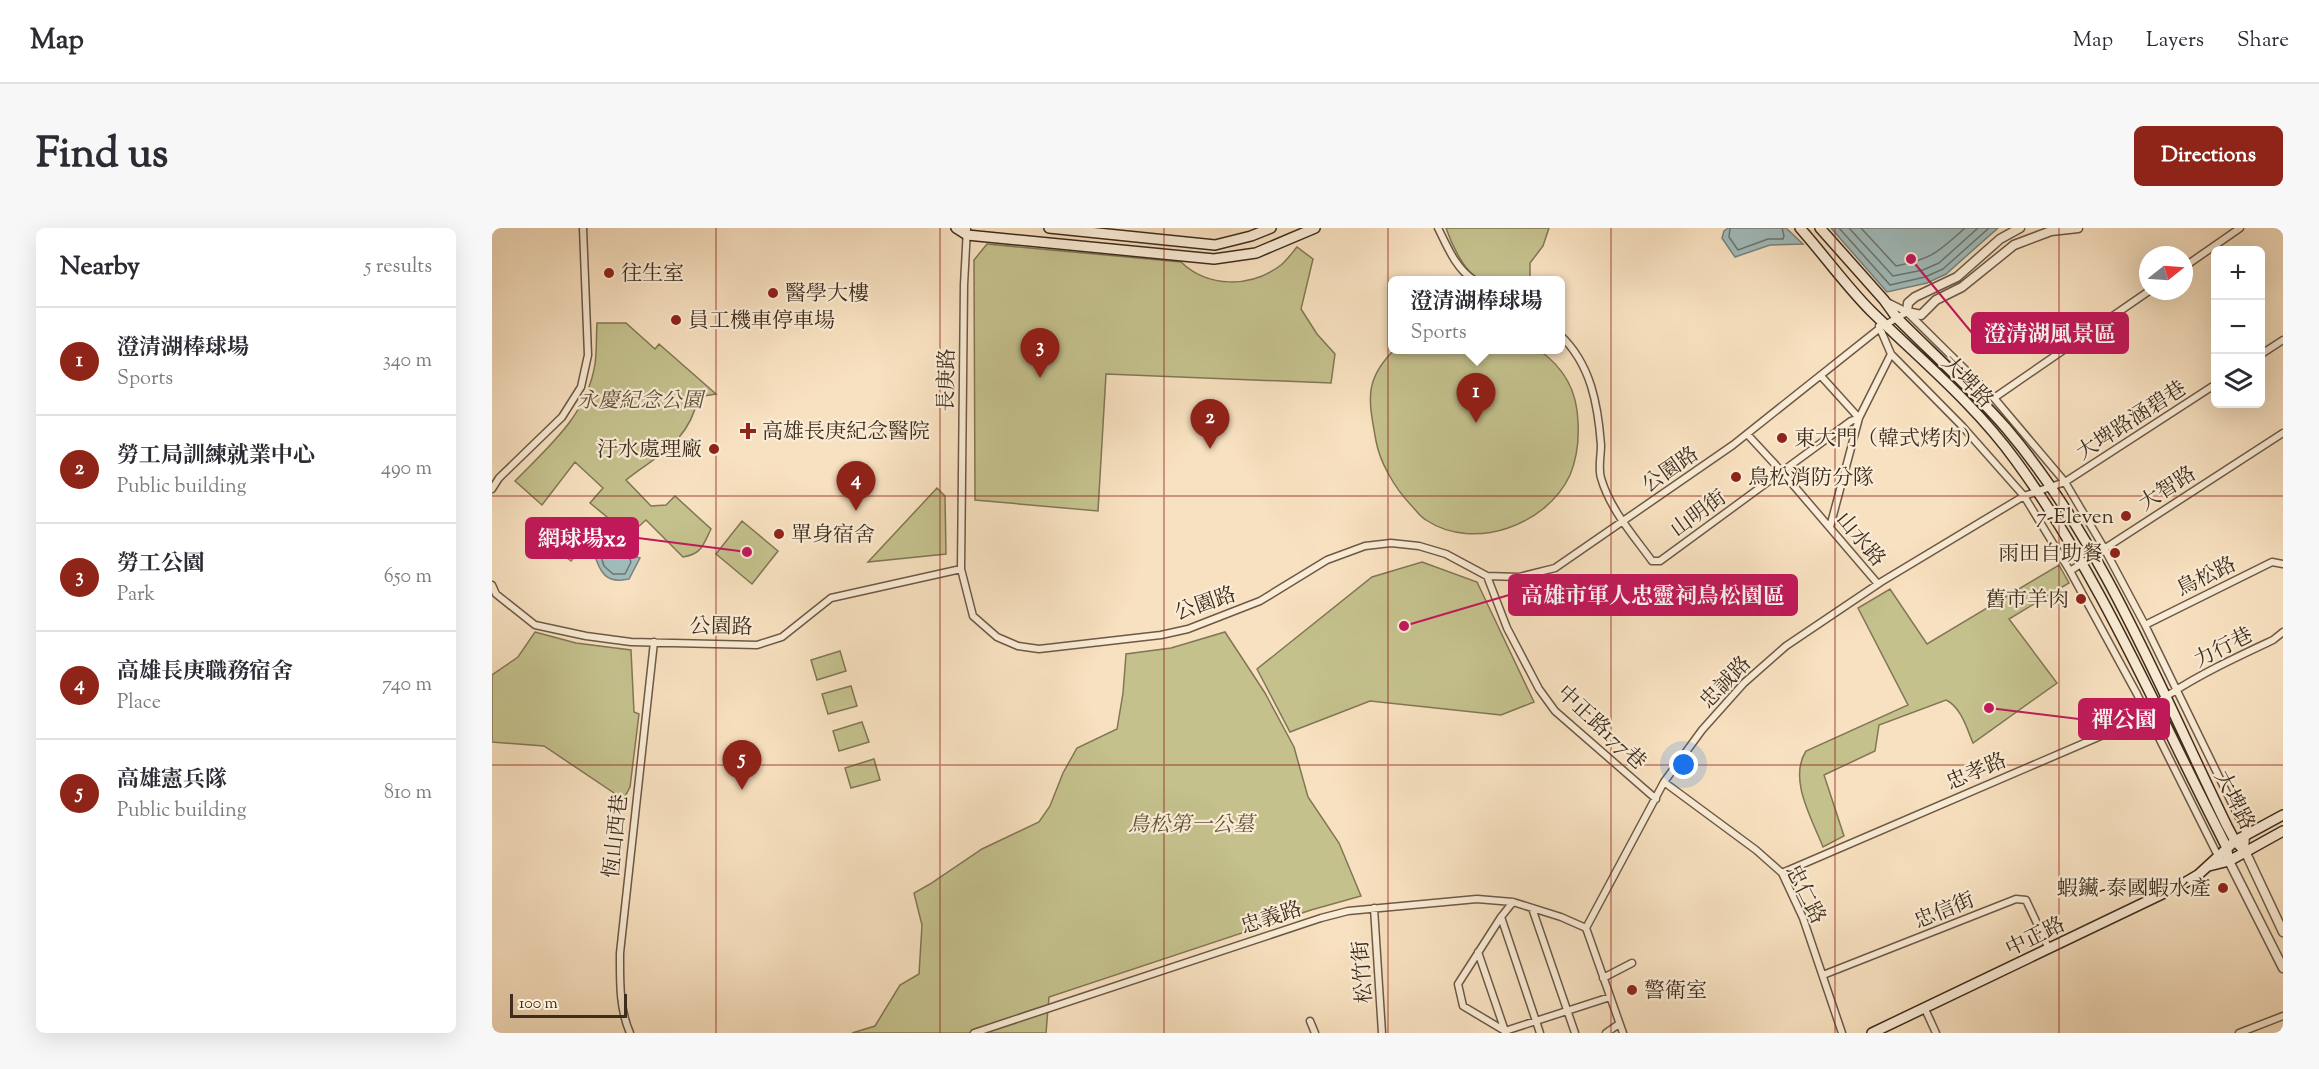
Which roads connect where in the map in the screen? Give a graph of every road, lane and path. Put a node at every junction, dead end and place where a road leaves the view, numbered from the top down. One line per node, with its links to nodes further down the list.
1 (583, 228): 33 (street)
2 (956, 228): 12 (main road)
3 (1048, 228): 4 (main road)
4 (1271, 228)
5 (1315, 228): 12 (main road)
6 (1438, 228): 14 (street)
7 (1800, 228): 19 (main road, 大埤路)
8 (1820, 228): 16 (main road, 大埤路)
9 (2020, 228): 17 (street)
10 (2078, 228): 17 (street)
11 (2240, 228): 13 (street)
12 (967, 232): 42 (street, 長庚路)
13 (2193, 261)
14 (1467, 276)
15 (2139, 298): 26 (street)
16 (1884, 300): 17 (street, 大埤路); 18 (main road, 大埤路)
17 (1907, 312): 18 (street, 公園路); 26 (street, 大埤路)
18 (1897, 318): 19 (street, 公園路); 32 (main road, 大埤路)
19 (1884, 326): 22 (street, 大埤路); 24 (street, 公園路); 34 (main road, 大埤路)
20 (1565, 340): 36 (street)
21 (2283, 340): 23 (street)
22 (1891, 354): 27 (street); 35 (street, 大埤路)
23 (2262, 354)
24 (1821, 376): 27 (street); 29 (street, 公園路)
25 (2211, 387): 31 (street, 大埤路涵碧巷)
26 (1994, 398): 31 (street, 大埤路)
27 (1859, 418): 30 (street, 山明街); 37 (street)
28 (2283, 433): 38 (street, 大智路)
29 (1747, 434): 30 (street, 山水路); 36 (street, 公園路)
30 (1783, 472): 36 (street, 山明街); 37 (street, 山水路)
31 (2065, 482): 32 (street, 忠誠路); 38 (street, 大埤路)
32 (2051, 488): 34 (street, 忠誠路); 39 (main road, 大埤路)
33 (492, 489)
34 (2038, 491): 35 (street, 忠誠路); 40 (main road, 大埤路)
35 (2024, 496): 43 (street, 大埤路); 45 (street, 忠誠路)
36 (1623, 522): 44 (street, 公園路)
37 (1830, 527): 45 (street, 山水路)
38 (2104, 548): 39 (street, 大智路); 47 (street, 大埤路)
39 (2093, 555): 40 (street, 大智路); 51 (main road, 大埤路)
40 (2081, 563): 43 (street, 大智路); 52 (main road, 大埤路)
41 (2283, 564): 47 (street, 鳥松路)
42 (961, 568): 44 (street, 公園路); 49 (street, 公園路)
43 (2070, 571): 53 (street, 大埤路)
44 (1487, 576): 55 (street, 中正路177巷)
45 (1878, 584): 54 (street, 忠誠路)
46 (492, 585): 49 (street, 公園路)
47 (2145, 625): 50 (street, 大埤路)
48 (2283, 632): 50 (street, 力行巷)
49 (654, 642): 85 (street, 恆山西巷)
50 (2176, 690): 51 (street); 58 (street, 大埤路)
51 (2165, 696): 52 (street); 59 (main road, 大埤路)
52 (2155, 705): 53 (street); 59 (main road, 大埤路)
53 (2148, 715): 61 (street, 大埤路); 64 (street, 忠孝路)
54 (1664, 782): 55 (street, 忠誠路); 64 (street, 忠仁路)
55 (1656, 799): 69 (street, 忠誠路)
56 (2283, 815): 58 (main road, 中正路)
57 (2283, 831): 60 (main road, 中正路)
58 (2246, 834): 59 (main road, 中正路); 60 (street, 大埤路)
59 (2230, 844): 60 (main road, 大埤路); 61 (main road, 中正路); 62 (main road, 大埤路)
60 (2245, 851): 62 (main road, 中正路); 70 (street)
61 (2218, 856): 62 (street, 大埤路); 63 (main road, 中正路)
62 (2229, 861): 63 (main road, 中正路); 74 (street)
63 (2209, 866): 71 (main road, 中正路)
64 (1782, 873): 75 (street, 忠仁路)
65 (1513, 902): 66 (street, 忠義路); 67 (street, 忠義路); 68 (street)
66 (1374, 908): 86 (street, 忠義路); 88 (street, 松竹街)
67 (1532, 908): 69 (street, 忠義路); 79 (street)
68 (1501, 917): 72 (street); 82 (street)
69 (1586, 928): 76 (street)
70 (2283, 932)
71 (2049, 950): 75 (street, 忠信街); 78 (main road, 中正路)
72 (1478, 952): 84 (street); 84 (street)
73 (1632, 963): 76 (street)
74 (2283, 968)
75 (1824, 975): 94 (street, 忠仁路)
76 (1603, 978): 77 (street)
77 (1610, 997): 79 (street); 83 (street)
78 (1925, 1009): 95 (main road, 中正路); 96 (street)
79 (1568, 1011): 82 (street); 91 (street)
80 (2283, 1016): 97 (street)
81 (1310, 1021): 87 (street)
82 (1536, 1023): 84 (street); 90 (street)
83 (1619, 1024): 92 (street); 93 (street)
84 (1506, 1032)
85 (630, 1033)
86 (974, 1033)
87 (1315, 1033)
88 (1382, 1033): 89 (street)
89 (1390, 1033)
90 (1540, 1033)
91 (1575, 1033)
92 (1606, 1033)
93 (1623, 1033)
94 (1842, 1033)
95 (1872, 1033)
96 (1936, 1033)
97 (2240, 1033)

